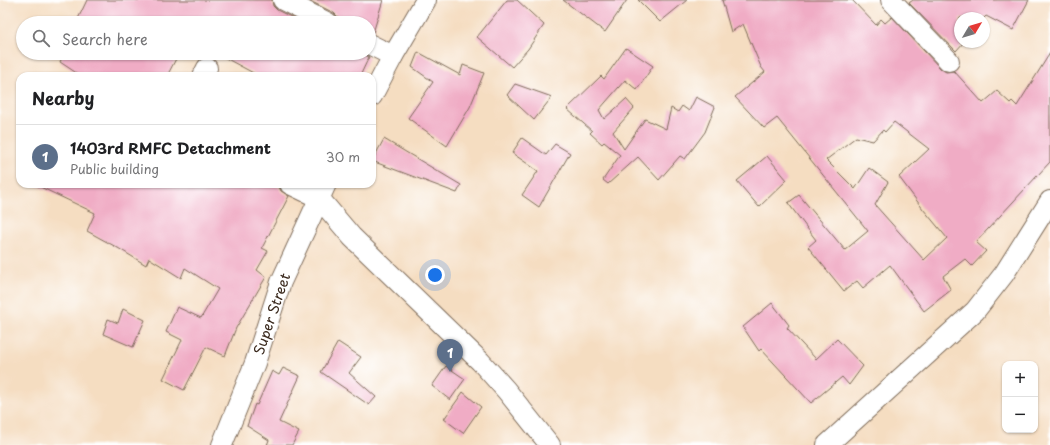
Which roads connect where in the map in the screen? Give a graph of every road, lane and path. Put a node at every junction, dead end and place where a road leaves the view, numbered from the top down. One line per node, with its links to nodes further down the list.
1 (283, 0): 4 (street)
2 (426, 0): 6 (street)
3 (890, 0): 7 (street)
4 (314, 16)
5 (376, 48): 6 (street)
6 (393, 56): 8 (street)
7 (949, 61)
8 (376, 88)
9 (309, 188): 10 (street)
10 (323, 191): 12 (street, Super Street); 13 (street)
11 (1050, 201): 14 (street)
12 (222, 445)
13 (550, 445)
14 (827, 445)

